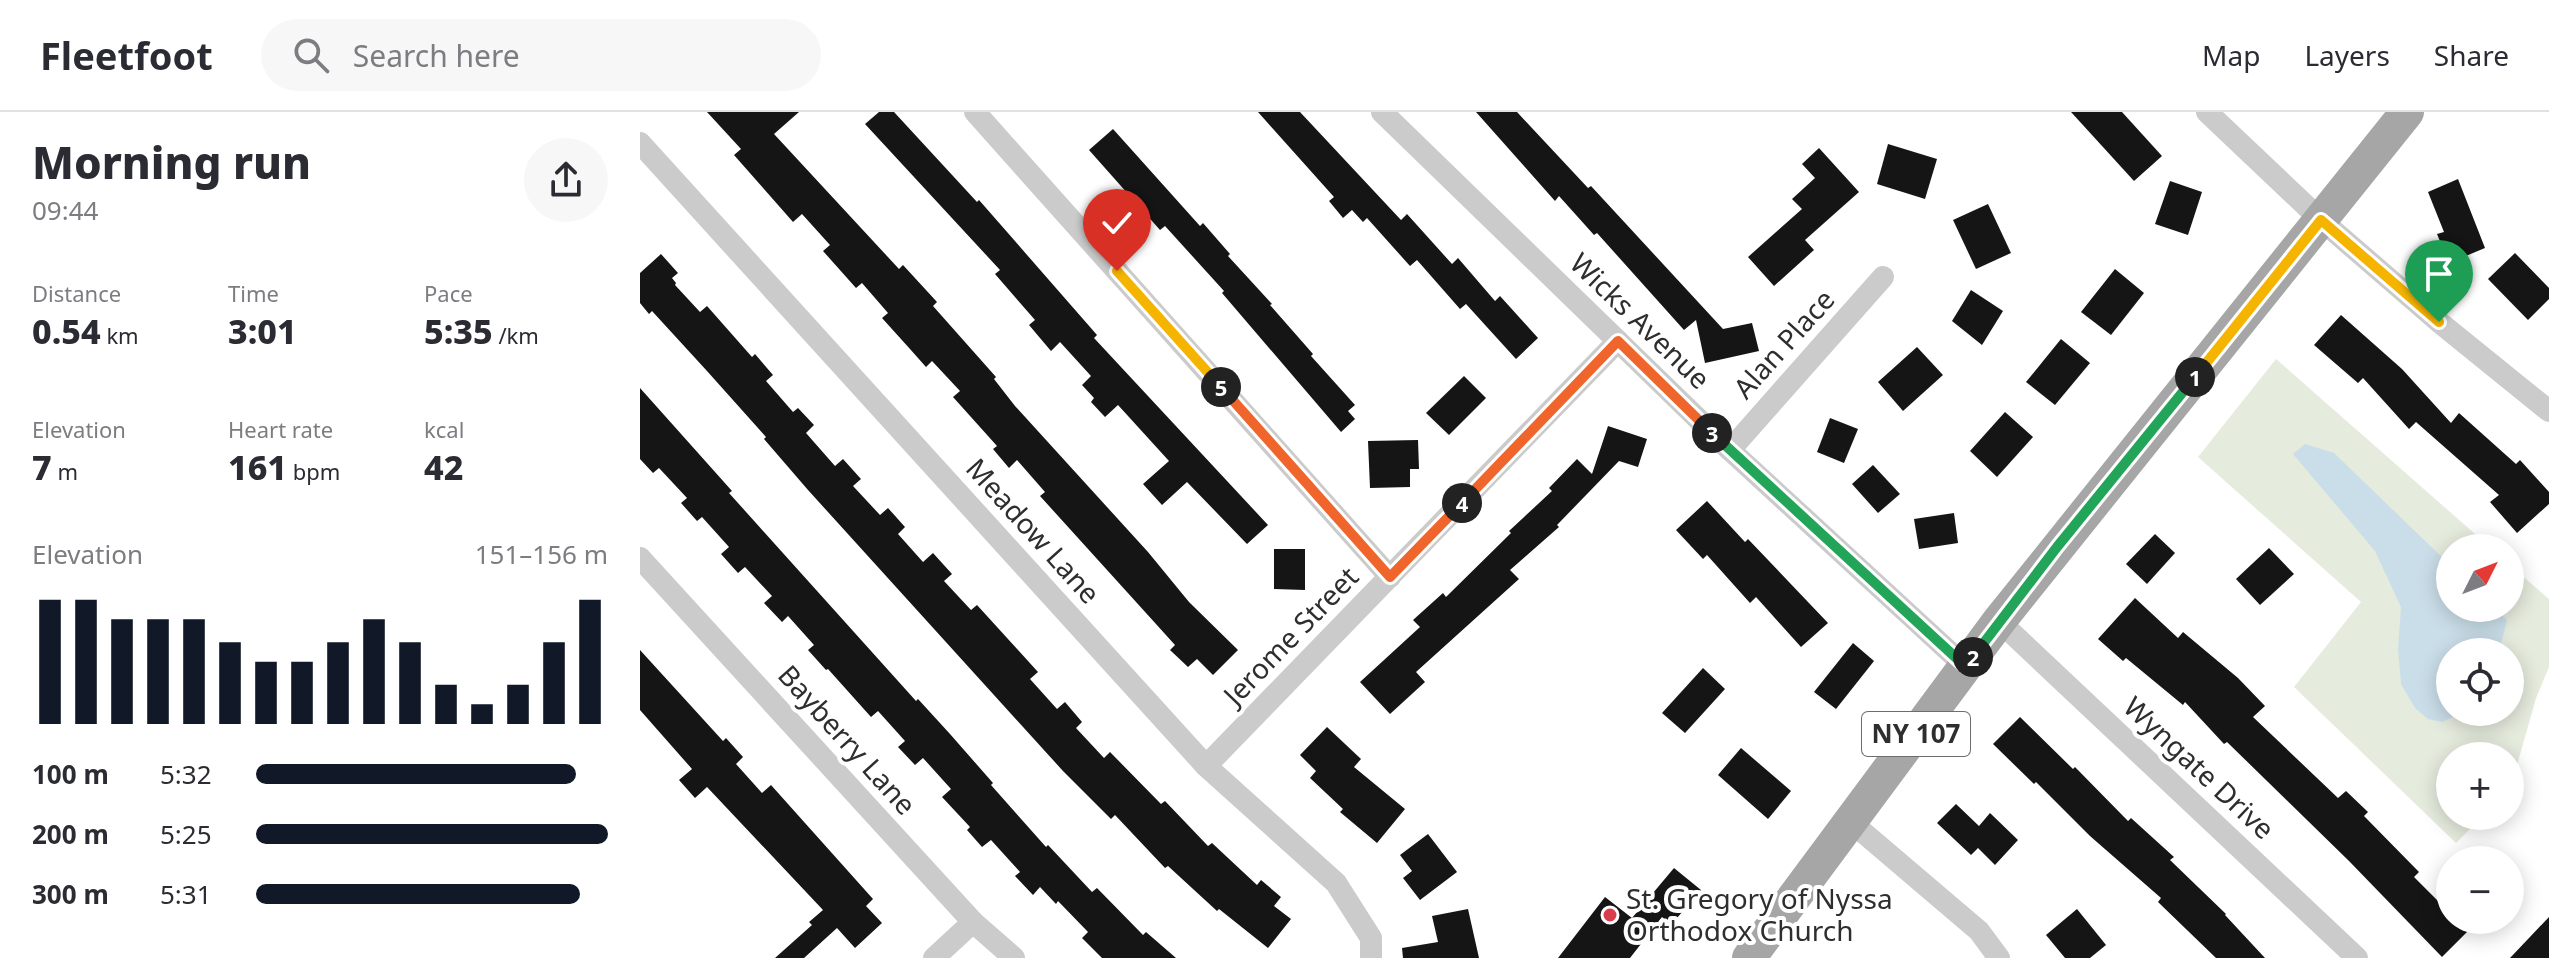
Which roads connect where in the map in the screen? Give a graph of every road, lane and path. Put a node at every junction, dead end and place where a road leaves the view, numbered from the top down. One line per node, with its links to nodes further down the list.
1 (975, 112): 12 (street)
2 (1382, 112): 8 (street, Wicks Avenue)
3 (2207, 112): 6 (street)
4 (2407, 112): 6 (main road, NY 107)
5 (640, 143): 15 (street, Meadow Lane)
6 (2321, 220): 9 (street); 13 (main road, NY 107)
7 (1883, 277): 10 (street, Alan Place)
8 (1618, 341): 10 (street, Wicks Avenue); 12 (street, Jerome Street)
9 (2549, 411)
10 (1730, 450): 14 (street, Wicks Avenue)
11 (640, 558): 17 (street, Bayberry Lane)
12 (1390, 577): 15 (street, Jerome Street)
13 (1999, 621): 14 (main road, NY 107); 23 (street, Wyngate Drive)
14 (1966, 667): 16 (main road, NY 107)
15 (1206, 766): 20 (street, Meadow Lane)
16 (1851, 822): 21 (main road, NY 107); 22 (street)
17 (973, 922): 18 (street); 19 (street, Bayberry Lane)
18 (934, 958)
19 (1014, 958)
20 (1371, 958)
21 (1749, 958)
22 (1999, 958)
23 (2357, 958)

